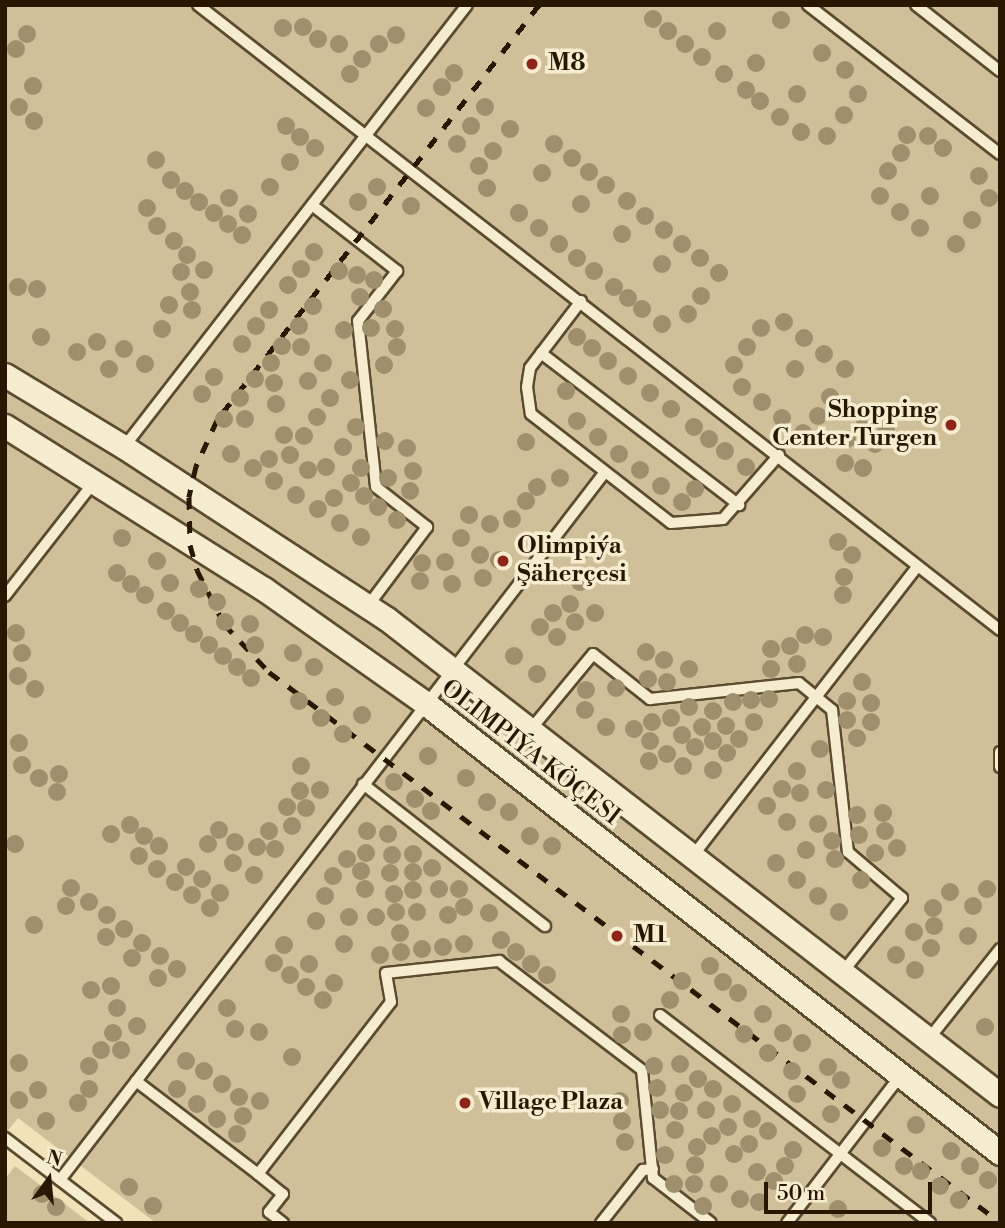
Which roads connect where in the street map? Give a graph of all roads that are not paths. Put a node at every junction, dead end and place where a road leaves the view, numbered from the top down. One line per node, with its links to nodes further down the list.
1 (198, 5): 6 (lane)
2 (467, 5): 6 (lane)
3 (916, 5): 5 (lane)
4 (809, 6): 7 (lane)
5 (1000, 71)
6 (365, 134): 8 (lane); 9 (lane)
7 (1000, 154)
8 (312, 205): 13 (lane); 20 (lane)
9 (580, 301): 10 (lane); 14 (lane)
10 (541, 353): 15 (lane); 17 (lane)
11 (5, 375): 13 (street, OLIMPIÝA KÖÇESI)
12 (5, 426): 16 (street, OLIMPIÝA KÖÇESI)
13 (124, 447): 20 (street, OLIMPIÝA KÖÇESI)
14 (779, 455): 17 (lane); 18 (lane)
15 (605, 472): 17 (lane); 22 (lane)
16 (96, 481): 19 (lane); 24 (street, OLIMPIÝA KÖÇESI)
17 (738, 505)
18 (918, 566): 21 (lane); 23 (lane)
19 (5, 596)
20 (368, 606): 22 (street, OLIMPIÝA KÖÇESI)
21 (1000, 630)
22 (454, 668): 24 (lane); 25 (street, OLIMPIÝA KÖÇESI)
23 (816, 697): 25 (lane); 29 (lane); 32 (lane)
24 (425, 703): 28 (lane); 35 (street, OLIMPIÝA KÖÇESI)
25 (531, 729): 29 (street, OLIMPIÝA KÖÇESI)
26 (1000, 752): 27 (lane)
27 (1000, 767)
28 (363, 784): 30 (lane); 36 (lane)
29 (692, 857): 32 (street, OLIMPIÝA KÖÇESI)
30 (545, 926)
31 (1000, 949): 34 (lane)
32 (842, 973): 34 (street, OLIMPIÝA KÖÇESI)
33 (660, 1015): 40 (lane)
34 (928, 1040): 37 (street, OLIMPIÝA KÖÇESI)
35 (901, 1075): 39 (street, OLIMPIÝA KÖÇESI); 40 (lane)
36 (136, 1081): 42 (lane); 43 (lane)
37 (1000, 1095)
38 (7, 1142): 43 (lane)
39 (1000, 1153)
40 (839, 1154): 48 (lane); 49 (lane)
41 (653, 1169): 42 (lane); 46 (lane); 47 (lane)
42 (258, 1174): 45 (lane)
43 (60, 1180): 44 (lane)
44 (116, 1223)
45 (282, 1223)
46 (601, 1223)
47 (711, 1223)
48 (787, 1223)
49 (930, 1223)

